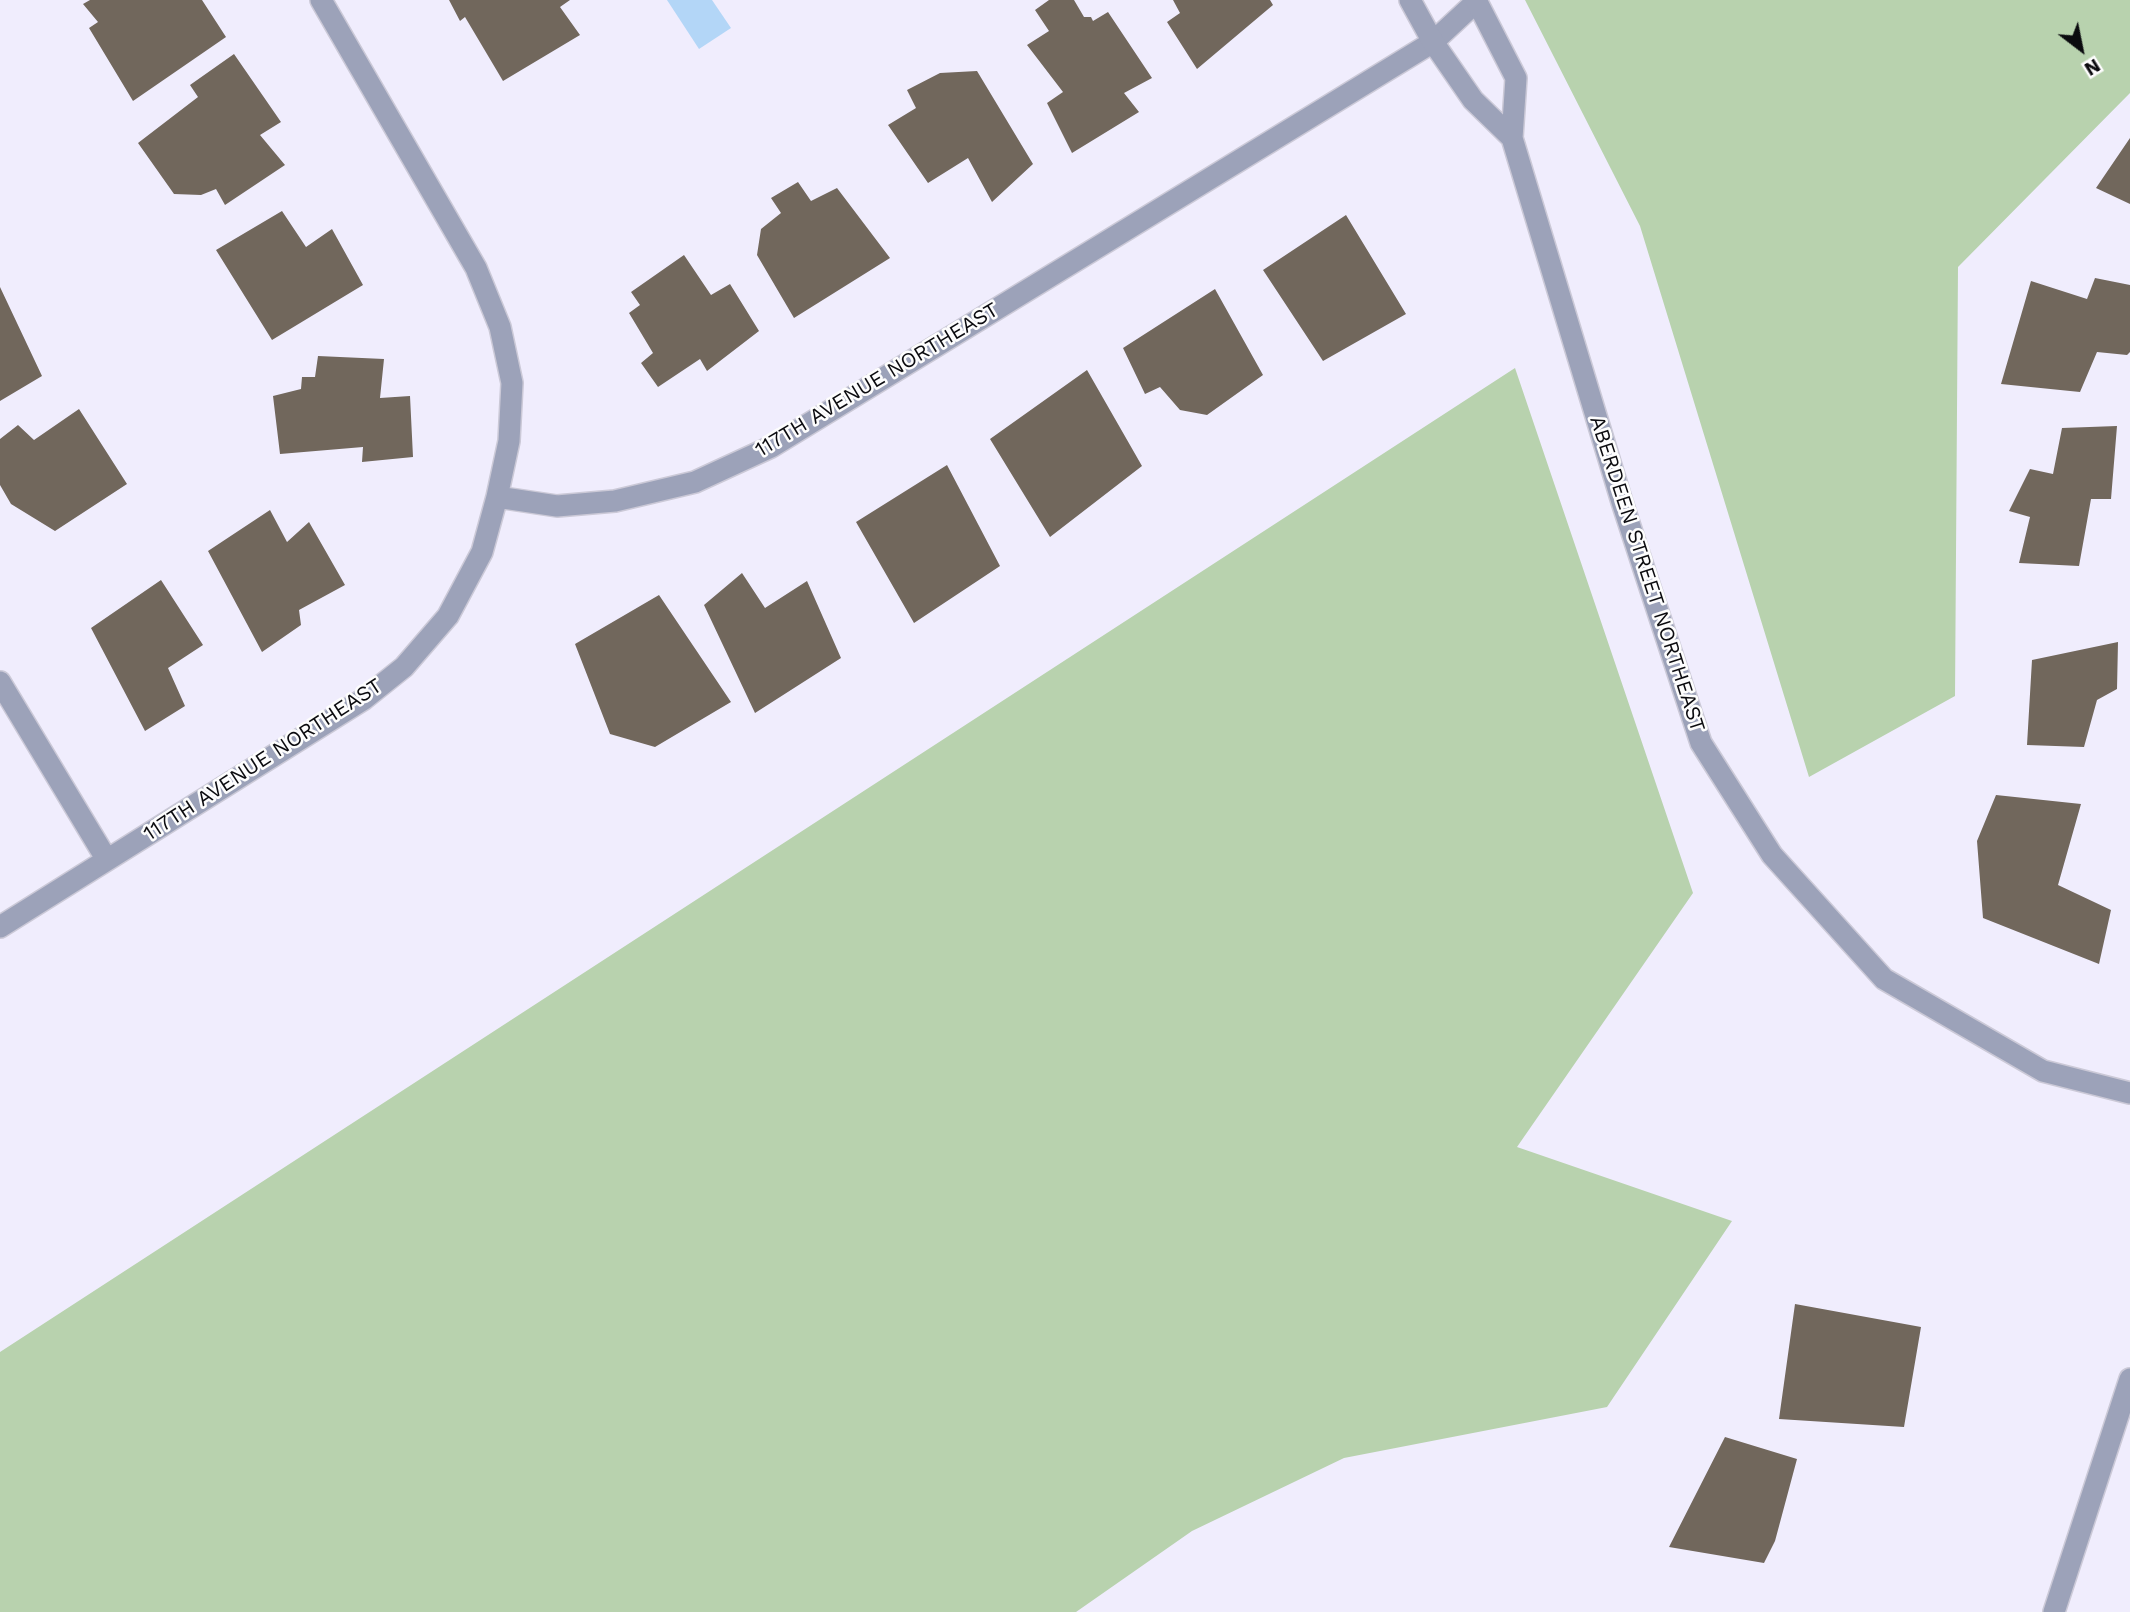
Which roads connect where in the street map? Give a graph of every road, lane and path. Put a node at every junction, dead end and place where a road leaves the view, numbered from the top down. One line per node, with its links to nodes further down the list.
1 (321, 0): 6 (street)
2 (1410, 0): 4 (street, ABERDEEN STREET NORTHEAST)
3 (1476, 1): 4 (street, 117TH AVENUE NORTHEAST); 5 (street, ABERDEEN STREET NORTHEAST)
4 (1433, 43): 5 (street, ABERDEEN STREET NORTHEAST); 6 (street, 117TH AVENUE NORTHEAST)
5 (1512, 138): 10 (street, ABERDEEN STREET NORTHEAST)
6 (497, 497): 8 (street, 117TH AVENUE NORTHEAST)
7 (0, 682): 8 (street)
8 (107, 860): 9 (street, 117TH AVENUE NORTHEAST)
9 (0, 927)
10 (2130, 1093)
11 (2130, 1379): 12 (street)
12 (2054, 1612)

